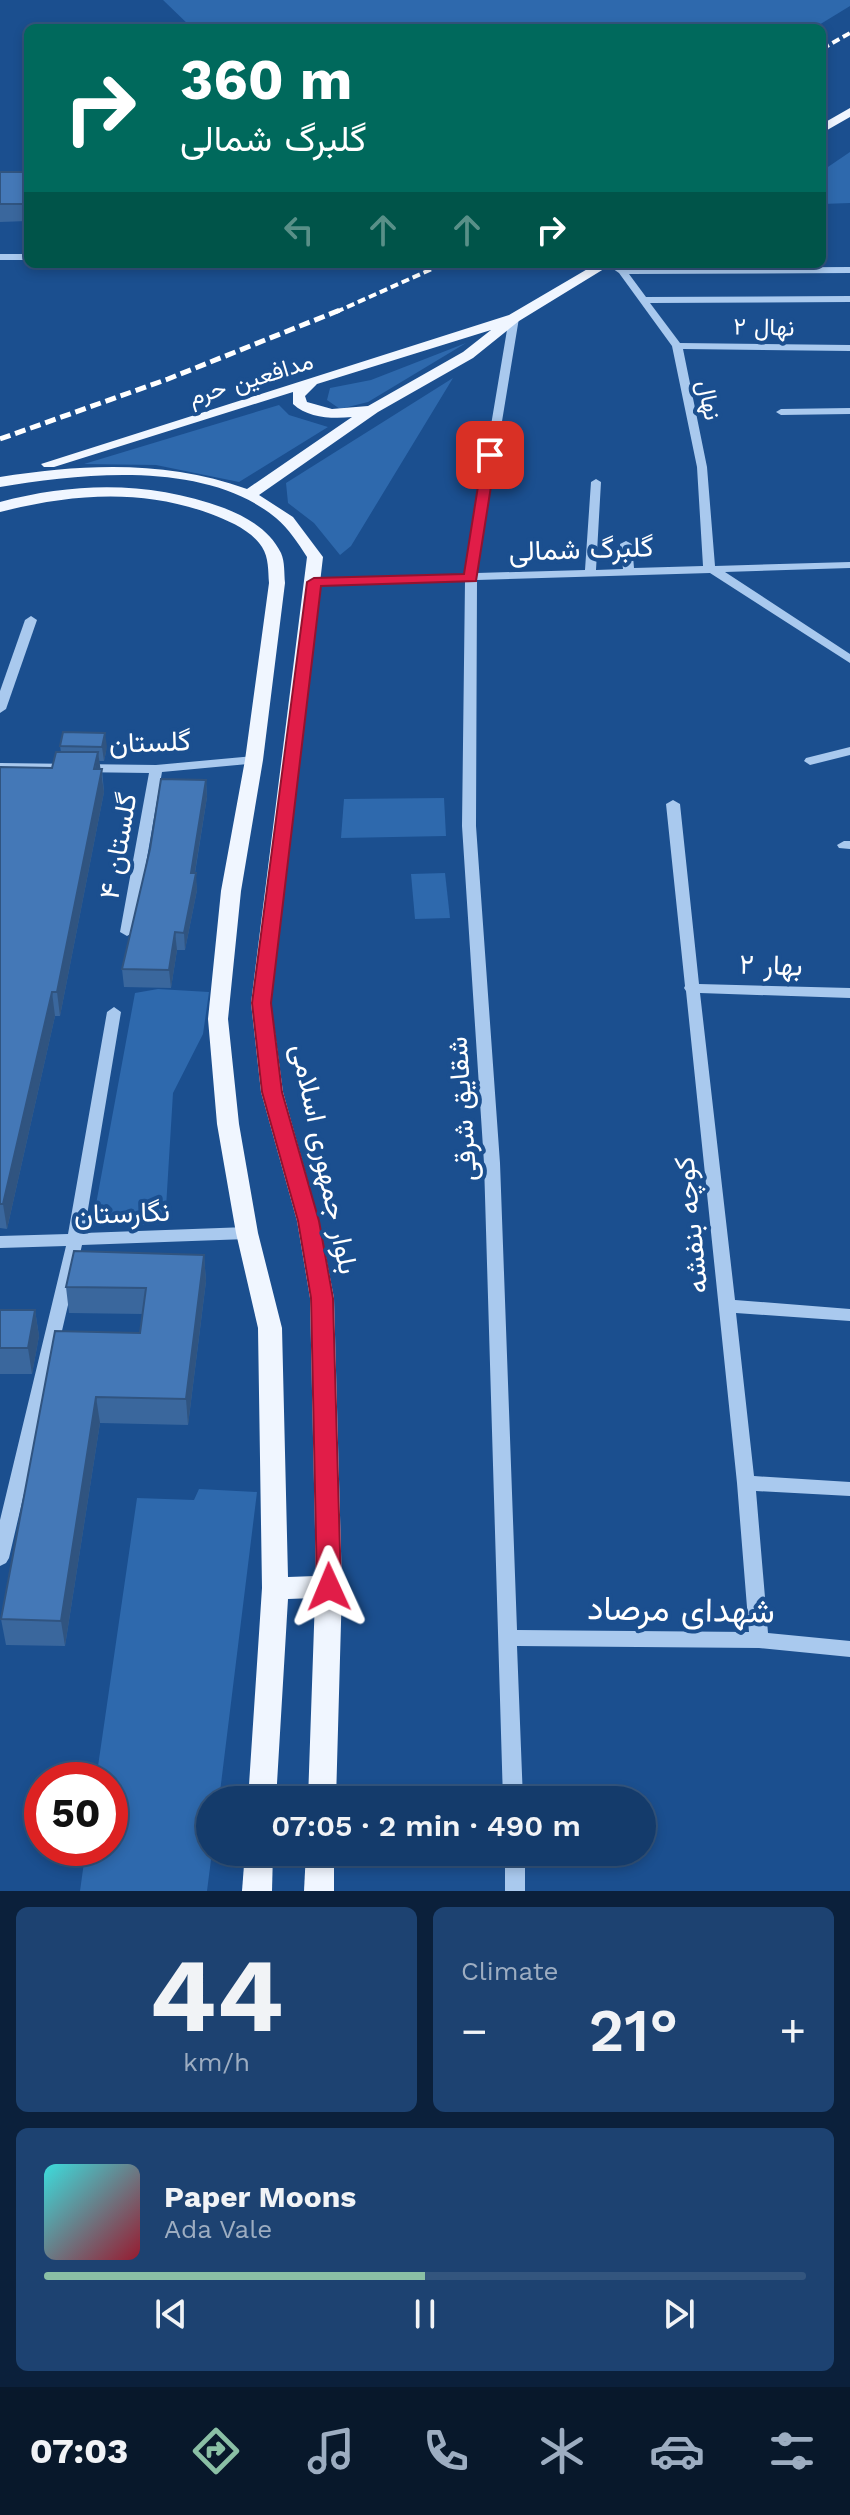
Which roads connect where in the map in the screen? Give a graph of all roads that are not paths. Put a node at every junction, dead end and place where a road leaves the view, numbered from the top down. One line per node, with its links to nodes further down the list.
1 (850, 112): 2 (main road)
2 (826, 127)
3 (0, 257): 4 (street)
4 (24, 257)
5 (598, 268): 11 (main road, مدافعین حرم)
6 (617, 268): 8 (street, نهال)
7 (850, 270): 8 (street)
8 (622, 271): 10 (street, نهال)
9 (850, 299): 10 (street)
10 (645, 300): 12 (street, نهال)
11 (514, 318): 14 (main road, مدافعین حرم); 15 (main road, مدافعین حرم); 27 (street, شقایق شرقی)
12 (677, 346): 13 (street, نهال ۲); 24 (street, نهال)
13 (850, 348)
14 (311, 383): 15 (main road); 18 (main road, مدافعین حرم)
15 (373, 409): 20 (main road, مدافعین حرم)
16 (850, 411): 17 (street)
17 (781, 412)
18 (0, 481): 20 (main road)
19 (596, 482): 26 (street)
20 (250, 494): 28 (main road, بلوار جمهوری اسلامی)
21 (0, 507): 29 (main road)
22 (626, 544): 25 (street)
23 (850, 565): 24 (street, گلبرگ شمالی)
24 (709, 567): 25 (street, گلبرگ شمالی); 31 (street)
25 (629, 572): 26 (street, گلبرگ شمالی)
26 (590, 574): 27 (street, گلبرگ شمالی)
27 (471, 578): 28 (street, گلبرگ شمالی); 53 (street, شقایق شرقی)
28 (314, 582): 29 (main road); 51 (main road, بلوار جمهوری اسلامی)
29 (277, 583): 34 (main road)
30 (31, 620): 32 (street)
31 (850, 659)
32 (0, 709)
33 (850, 751): 35 (street)
34 (254, 760): 37 (street, گلستان); 43 (main road)
35 (810, 761)
36 (0, 767): 37 (street, گلستان)
37 (156, 769): 39 (street, گلستان ۴)
38 (673, 804): 40 (street, کوچه بنفشه)
39 (127, 932)
40 (691, 988): 41 (street, بهار ۲); 46 (street, کوچه بنفشه)
41 (850, 993)
42 (114, 1012): 44 (street)
43 (247, 1233): 44 (street, نگارستان); 52 (main road)
44 (75, 1241): 45 (street, نگارستان); 50 (street)
45 (0, 1242)
46 (726, 1306): 47 (street); 48 (street, کوچه بنفشه)
47 (850, 1315)
48 (746, 1483): 49 (street); 54 (street, کوچه بنفشه)
49 (850, 1489)
50 (0, 1558)
51 (329, 1587): 52 (main road); 57 (main road, بلوار جمهوری اسلامی)
52 (275, 1588): 56 (main road)
53 (510, 1638): 54 (street, شهدای مرصاد); 58 (street, شقایق شرقی)
54 (759, 1640): 55 (street, شهدای مرصاد)
55 (850, 1649)
56 (263, 1786)
57 (322, 1786)
58 (513, 1786)
59 (258, 1866): 62 (main road)
60 (320, 1866): 63 (main road)
61 (515, 1866): 64 (street)
62 (257, 1891)
63 (319, 1891)
64 (515, 1891)

